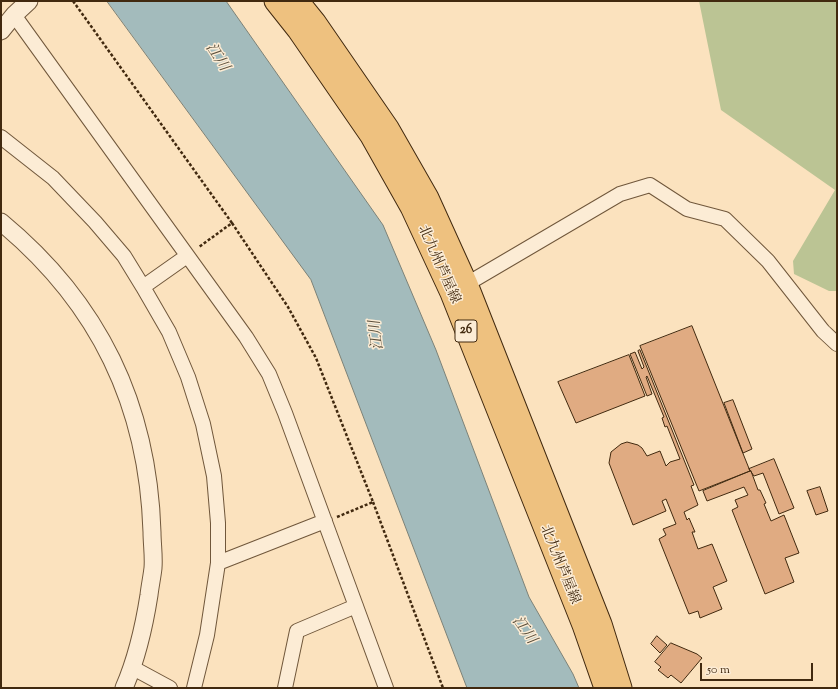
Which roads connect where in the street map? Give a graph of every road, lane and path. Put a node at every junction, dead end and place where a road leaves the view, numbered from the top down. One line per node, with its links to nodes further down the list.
1 (29, 1): 5 (street)
2 (73, 1): 9 (path)
3 (275, 1): 12 (main road, 北九州芦屋線 / 26)
4 (298, 1): 12 (main road, 北九州芦屋線 / 26)
5 (14, 15): 6 (street); 10 (street)
6 (1, 31)
7 (1, 137): 11 (street)
8 (1, 222): 18 (street)
9 (232, 223): 10 (path); 14 (path)
10 (187, 256): 11 (street); 15 (street)
11 (143, 287): 16 (street)
12 (459, 288): 13 (street); 25 (main road, 北九州芦屋線 / 26); 26 (main road, 北九州芦屋線 / 26)
13 (837, 344)
14 (373, 502): 15 (path); 24 (path)
15 (325, 521): 16 (street); 17 (street)
16 (218, 563): 21 (street)
17 (356, 606): 22 (street); 23 (street)
18 (133, 668): 19 (street); 20 (street)
19 (124, 688)
20 (170, 688)
21 (194, 688)
22 (285, 688)
23 (386, 688)
24 (443, 688)
25 (604, 688)
26 (621, 688)

